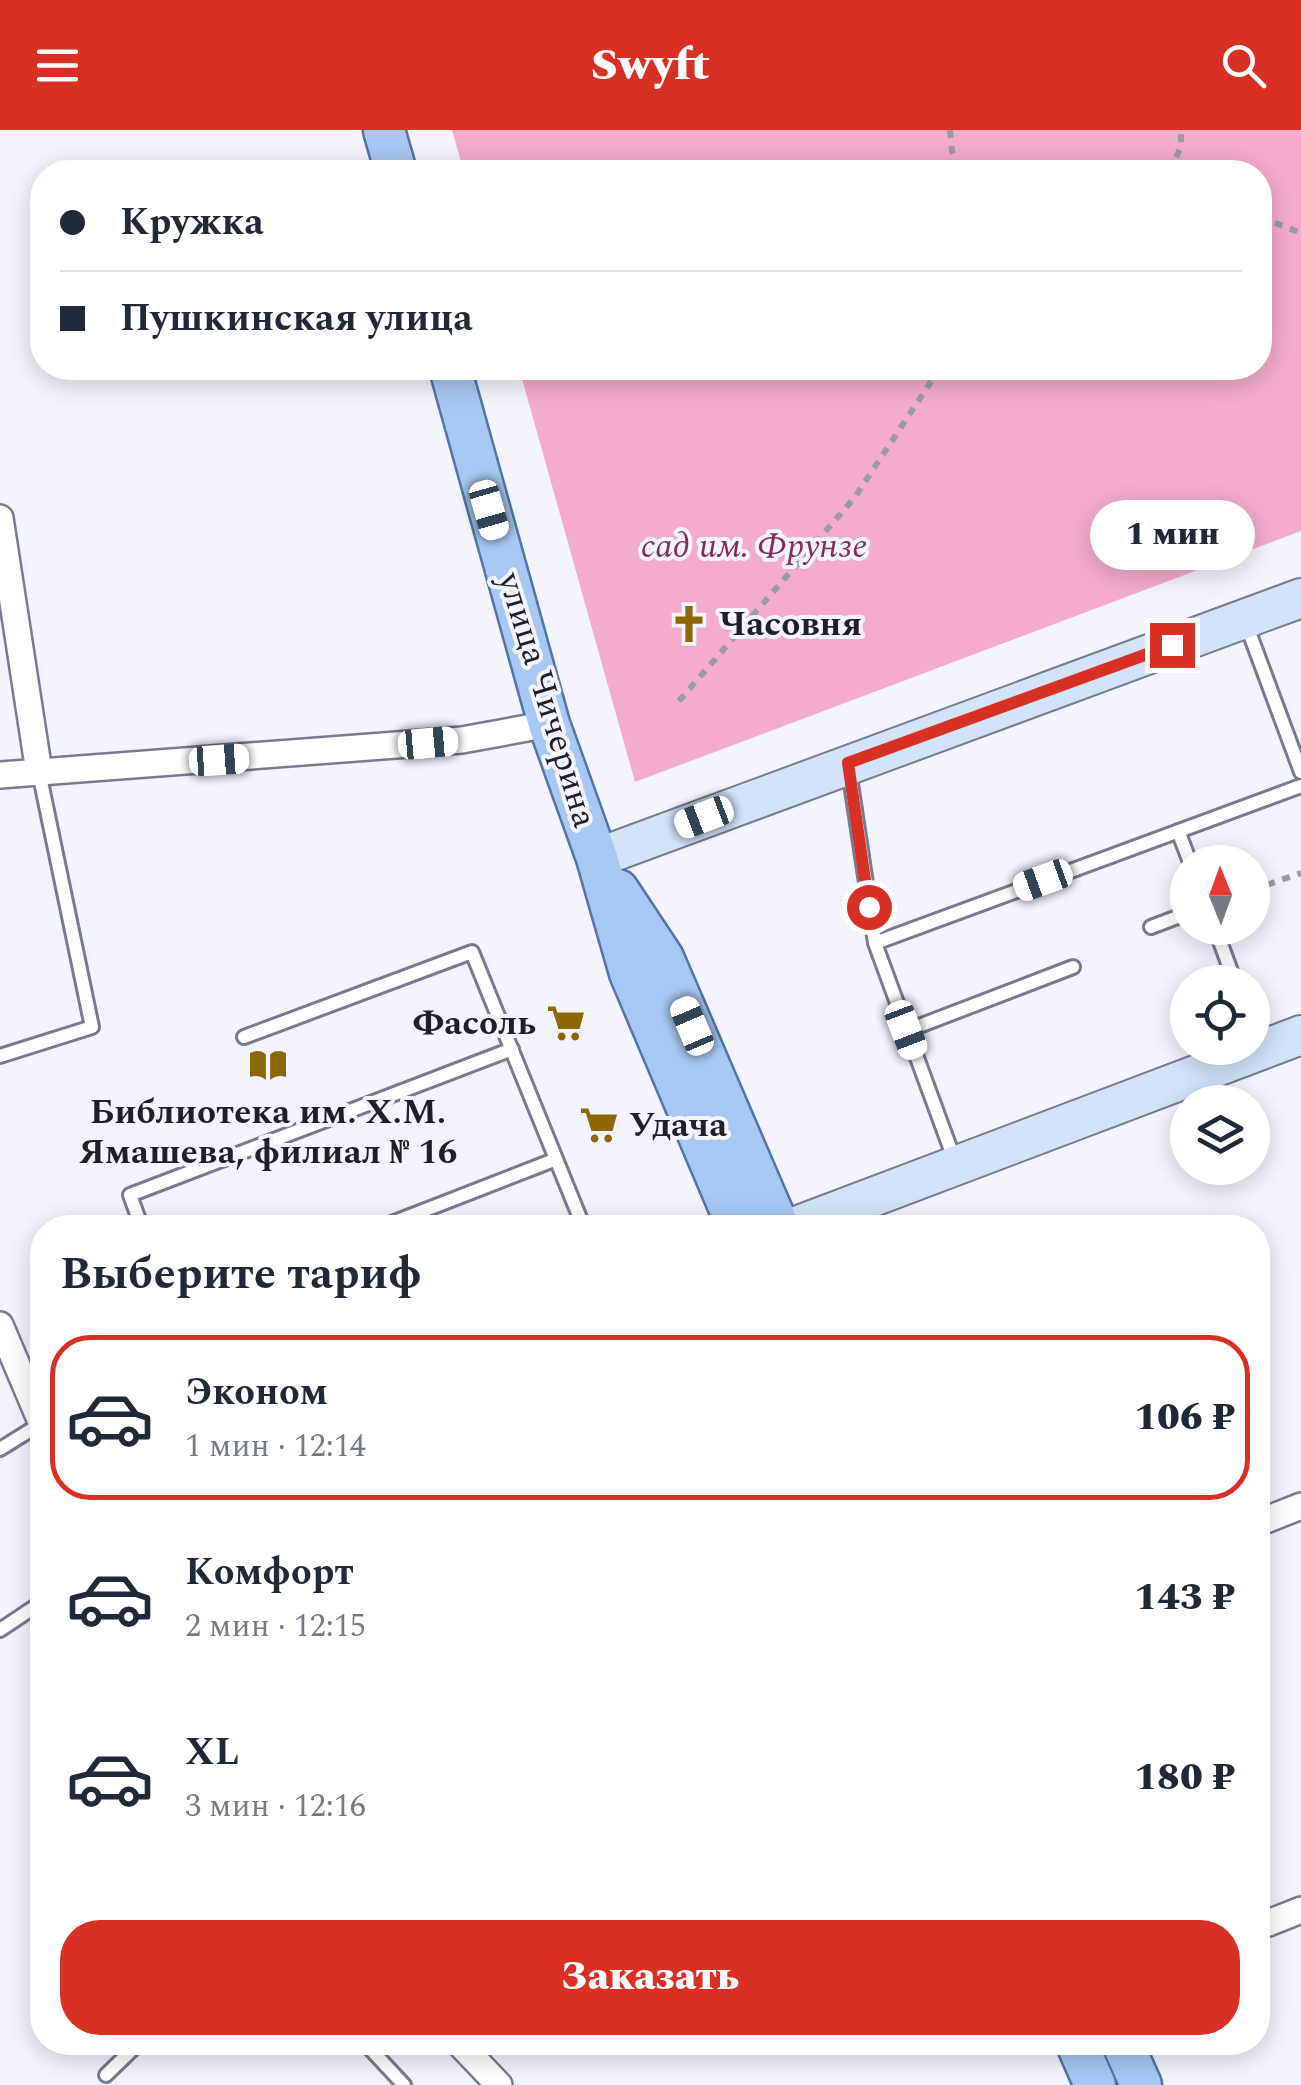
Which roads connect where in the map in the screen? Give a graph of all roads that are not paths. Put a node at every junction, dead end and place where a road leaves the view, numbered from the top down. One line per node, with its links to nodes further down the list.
1 (384, 130): 2 (main road)
2 (393, 160)
3 (453, 380): 7 (main road, улица Чичерина)
4 (0, 518): 9 (street)
5 (1301, 598): 6 (main road)
6 (1244, 619): 8 (main road); 10 (lane)
7 (548, 724): 9 (street); 15 (main road, улица Чичерина)
8 (848, 763): 15 (main road); 18 (lane)
9 (39, 772): 11 (street); 24 (lane)
10 (1301, 772)
11 (0, 775)
12 (1301, 786): 13 (lane)
13 (1178, 831): 14 (lane); 18 (lane)
14 (1183, 845)
15 (597, 858): 30 (main road, улица Чичерина); 31 (main road, улица Чичерина)
16 (1170, 920): 17 (lane)
17 (1151, 927)
18 (875, 943): 20 (lane)
19 (1073, 967): 20 (lane)
20 (906, 1030): 26 (lane)
21 (1301, 1035): 26 (main road)
22 (244, 1037): 23 (lane)
23 (512, 1049): 25 (lane); 27 (lane)
24 (0, 1056)
25 (554, 1160): 28 (lane); 29 (lane)
26 (958, 1167): 32 (main road)
27 (137, 1215)
28 (412, 1215)
29 (578, 1215)
30 (732, 1215)
31 (774, 1215)
32 (827, 1215)
33 (0, 1324): 34 (street)
34 (30, 1395)
35 (30, 1430): 36 (lane)
36 (0, 1449)
37 (1301, 1506): 38 (street)
38 (1270, 1518)
39 (30, 1610): 40 (lane)
40 (0, 1630)
41 (1301, 1910): 42 (street)
42 (1270, 1922)
43 (127, 2055): 48 (lane)
44 (376, 2055): 49 (lane)
45 (470, 2055): 50 (street)
46 (1082, 2055): 51 (main road)
47 (1128, 2055): 52 (main road)
48 (106, 2075)
49 (404, 2085)
50 (499, 2085)
51 (1095, 2085)
52 (1141, 2085)

